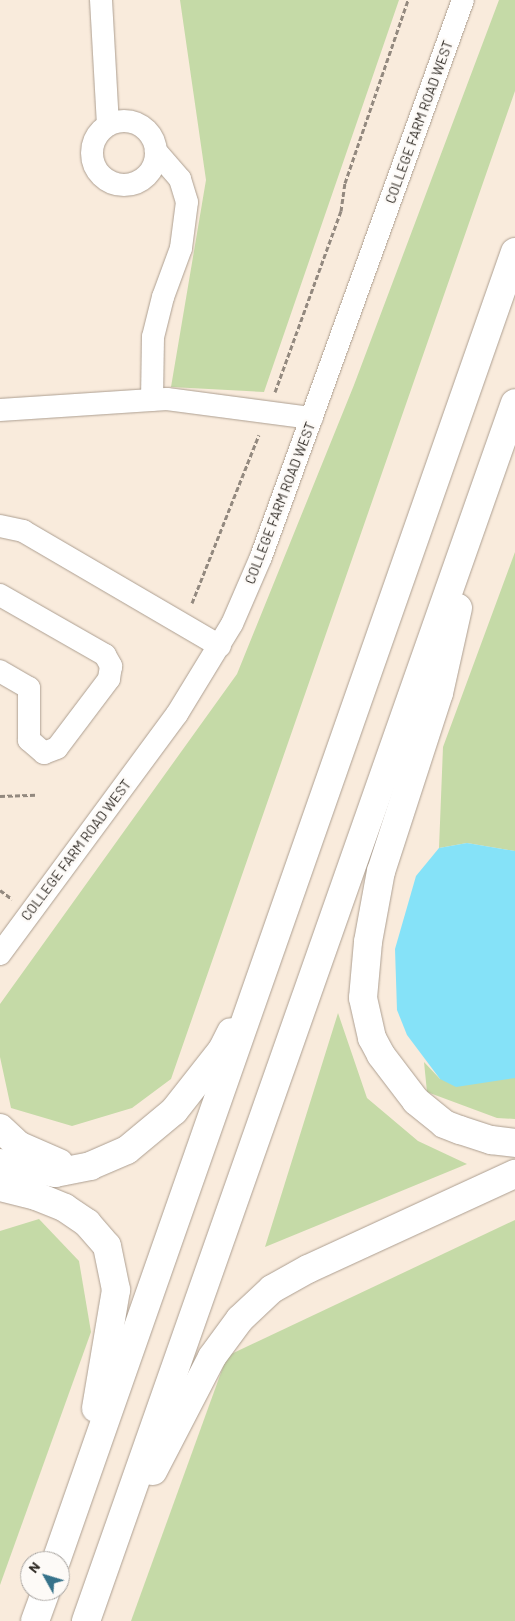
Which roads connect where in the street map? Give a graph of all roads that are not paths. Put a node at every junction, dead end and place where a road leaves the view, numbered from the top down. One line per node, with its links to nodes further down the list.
1 (101, 0): 3 (street)
2 (463, 0): 9 (street, COLLEGE FARM ROAD WEST)
3 (108, 125): 4 (street); 4 (street)
4 (156, 151): 6 (street)
5 (515, 252): 16 (highway)
6 (152, 400): 8 (street); 9 (street)
7 (515, 403): 10 (highway)
8 (0, 410)
9 (312, 418): 13 (street, COLLEGE FARM ROAD WEST)
10 (483, 494): 18 (highway); 27 (highway)
11 (0, 526): 13 (street)
12 (0, 595): 14 (street)
13 (220, 646): 15 (street, COLLEGE FARM ROAD WEST)
14 (0, 671)
15 (0, 954)
16 (266, 964): 20 (highway); 25 (highway)
17 (0, 1128): 20 (highway)
18 (515, 1142)
19 (0, 1163): 20 (highway)
20 (90, 1166)
21 (515, 1174): 27 (highway)
22 (0, 1187): 23 (highway)
23 (51, 1201): 24 (highway); 25 (highway)
24 (0, 1208)
25 (83, 1485): 26 (highway)
26 (60, 1551)
27 (107, 1559): 30 (highway)
28 (42, 1601): 29 (highway)
29 (35, 1621)
30 (86, 1621)

